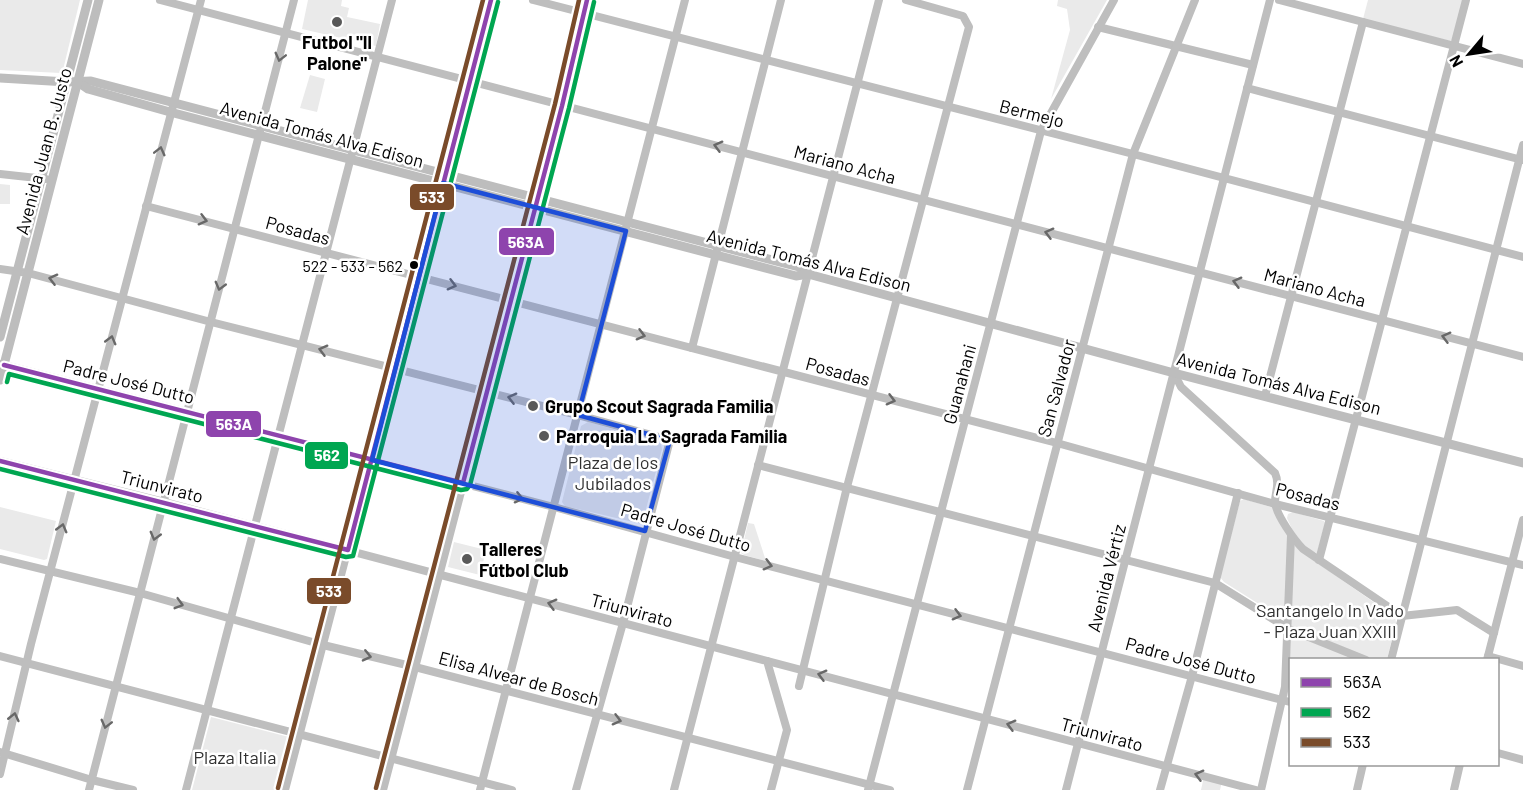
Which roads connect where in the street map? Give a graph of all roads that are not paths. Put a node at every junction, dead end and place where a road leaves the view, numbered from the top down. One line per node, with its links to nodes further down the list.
1 (88, 0): 33 (main road, Avenida Juan B. Justo)
2 (99, 0): 34 (main road, Avenida Juan B. Justo)
3 (160, 0): 19 (street, Mariano Acha)
4 (201, 0): 19 (street)
5 (294, 0): 23 (street)
6 (392, 0): 27 (street)
7 (490, 0): 32 (street)
8 (533, 0): 20 (street, Bermejo)
9 (587, 0): 20 (street)
10 (685, 0): 24 (street)
11 (781, 0): 28 (street)
12 (879, 0): 35 (street)
13 (906, 0): 39 (street)
14 (1114, 0): 22 (street, Guanahani)
15 (1195, 0): 25 (street, San Salvador)
16 (1270, 0): 30 (street, Avenida Vértiz)
17 (1279, 0): 21 (street)
18 (1466, 0): 26 (street)
19 (198, 10): 23 (street, Mariano Acha); 38 (street)
20 (584, 13): 24 (street, Bermejo); 37 (street)
21 (1363, 22): 26 (street); 40 (street)
22 (1098, 27): 25 (street); 43 (street, Guanahani)
23 (286, 33): 27 (street, Mariano Acha); 42 (street, one-way to 42)
24 (676, 37): 28 (street, Bermejo); 41 (street)
25 (1176, 46): 30 (street); 47 (street, San Salvador)
26 (1454, 46): 29 (street); 44 (street)
27 (377, 57): 32 (street, Mariano Acha); 48 (street)
28 (766, 60): 35 (street, Bermejo); 46 (street)
29 (1523, 64)
30 (1253, 65): 36 (street, Avenida Vértiz)
31 (0, 78): 33 (main road)
32 (470, 81): 37 (street, Mariano Acha); 53 (street)
33 (67, 82): 34 (main road); 52 (main road, Avenida Juan B. Justo)
34 (78, 82): 38 (main road, Avenida Tomás Alva Edison); 55 (main road, Avenida Juan B. Justo)
35 (858, 84): 39 (street, Bermejo); 51 (street)
36 (1247, 88): 40 (street); 54 (street, Avenida Vértiz)
37 (562, 106): 41 (street, Mariano Acha); 57 (street)
38 (171, 107): 42 (main road, Avenida Tomás Alva Edison); 59 (street, one-way to 38)
39 (948, 108): 43 (street, Bermejo); 56 (street)
40 (1339, 112): 44 (street); 58 (street)
41 (652, 129): 46 (street, Mariano Acha, one-way to 41); 61 (street)
42 (261, 131): 48 (main road, Avenida Tomás Alva Edison); 63 (street)
43 (1041, 131): 47 (street, Bermejo); 60 (street, Guanahani)
44 (1431, 136): 49 (street); 62 (street)
45 (1523, 145): 49 (street)
46 (742, 153): 51 (street, Mariano Acha); 66 (street)
47 (1133, 154): 54 (street, Bermejo); 64 (street, San Salvador)
48 (351, 155): 53 (main road, Avenida Tomás Alva Edison); 67 (street)
49 (1521, 160): 65 (street)
50 (0, 174): 52 (street)
51 (833, 177): 56 (street, Mariano Acha); 73 (street)
52 (42, 178): 55 (street); 70 (main road, Avenida Juan B. Justo)
53 (445, 179): 57 (main road, Avenida Tomás Alva Edison); 74 (street)
54 (1224, 179): 58 (street, Bermejo); 71 (street, Avenida Vértiz)
55 (52, 180): 72 (main road, Avenida Juan B. Justo)
56 (924, 200): 60 (street, Mariano Acha); 77 (street)
57 (536, 203): 61 (main road, Avenida Tomás Alva Edison); 78 (street)
58 (1315, 203): 62 (street, Bermejo); 76 (street)
59 (146, 206): 63 (street, Posadas, one-way to 63); 75 (street)
60 (1016, 225): 64 (street, Mariano Acha, one-way to 60); 81 (street, Guanahani)
61 (627, 227): 66 (main road, Avenida Tomás Alva Edison); 82 (street)
62 (1407, 227): 65 (street, Bermejo); 79 (street)
63 (235, 229): 67 (street, Posadas); 80 (street, one-way to 80)
64 (1108, 248): 71 (street, Mariano Acha); 87 (street, San Salvador)
65 (1496, 250): 68 (street, Bermejo); 85 (street)
66 (718, 251): 73 (main road, Avenida Tomás Alva Edison); 73 (main road, Avenida Tomás Alva Edison); 86 (street)
67 (326, 253): 74 (street, Posadas); 84 (street)
68 (1523, 257)
69 (0, 269): 70 (street)
70 (18, 270): 72 (street); 83 (main road, Avenida Juan B. Justo)
71 (1200, 272): 76 (street, Mariano Acha, one-way to 71); 92 (street, Avenida Vértiz)
72 (28, 273): 75 (street, one-way to 72); 89 (main road, Avenida Juan B. Justo)
73 (808, 274): 77 (main road, Avenida Tomás Alva Edison); 91 (street)
74 (419, 277): 78 (street, Posadas, one-way to 78); 90 (street)
75 (122, 297): 80 (street); 94 (street, one-way to 75)
76 (1291, 297): 79 (street, Mariano Acha); 97 (street)
77 (898, 298): 81 (main road, Avenida Tomás Alva Edison); 96 (street)
78 (510, 300): 82 (street, Posadas); 95 (street)
79 (1382, 320): 85 (street, Mariano Acha, one-way to 79); 101 (street)
80 (211, 322): 84 (street); 98 (street)
81 (990, 323): 87 (main road, Avenida Tomás Alva Edison); 100 (street, Guanahani)
82 (601, 324): 86 (street, Posadas, one-way to 86); 99 (street)
83 (0, 337)
84 (302, 344): 90 (street, one-way to 84); 102 (street)
85 (1471, 344): 88 (street, Mariano Acha); 104 (street)
86 (692, 348): 91 (street, Posadas)
87 (1082, 348): 92 (main road, Avenida Tomás Alva Edison); 103 (street, San Salvador)
88 (1523, 357)
89 (2, 364): 93 (main road, Avenida Juan B. Justo); 94 (street, Padre José Dutto)
90 (395, 369): 95 (street); 105 (street)
91 (782, 372): 96 (street, Posadas); 108 (street)
92 (1174, 373): 97 (main road, Avenida Tomás Alva Edison); 109 (street, Avenida Vértiz); 115 (street)
93 (0, 380)
94 (98, 388): 98 (street, Padre José Dutto); 110 (street)
95 (486, 392): 99 (street, one-way to 95); 111 (street)
96 (872, 395): 100 (street, Posadas, one-way to 100); 112 (street)
97 (1265, 396): 101 (main road, Avenida Tomás Alva Edison)
98 (187, 412): 102 (street, Padre José Dutto); 114 (street)
99 (578, 415): 116 (street); 121 (street)
100 (965, 419): 103 (street, Posadas); 117 (street, Guanahani)
101 (1356, 420): 104 (main road, Avenida Tomás Alva Edison); 118 (street)
102 (279, 436): 105 (street, Padre José Dutto); 120 (street)
103 (1057, 443): 109 (street, Posadas); 122 (street, San Salvador)
104 (1447, 443): 107 (main road, Avenida Tomás Alva Edison); 124 (street)
105 (372, 460): 111 (street, Padre José Dutto); 125 (street)
106 (0, 461): 110 (street, Triunvirato)
107 (1523, 462)
108 (758, 465): 112 (street); 126 (street)
109 (1148, 469): 113 (street, Posadas); 128 (street, Avenida Vértiz)
110 (74, 480): 114 (street, Triunvirato); 132 (street, one-way to 110)
111 (463, 483): 116 (street, Padre José Dutto, one-way to 116); 133 (street)
112 (847, 487): 117 (street); 134 (street)
113 (1238, 493): 115 (street, Posadas); 135 (street)
114 (164, 502): 120 (street, Triunvirato); 136 (street, one-way to 136)
115 (1275, 504): 118 (street, Posadas); 123 (street)
116 (554, 507): 121 (street, Padre José Dutto); 137 (street)
117 (941, 512): 122 (street); 138 (street, Guanahani)
118 (1331, 517): 124 (street, Posadas); 129 (street)
119 (1523, 519): 130 (street)
120 (255, 526): 125 (street, Triunvirato); 140 (street)
121 (645, 531): 126 (street, Padre José Dutto); 141 (street)
122 (1033, 536): 128 (street); 142 (street, San Salvador)
123 (1291, 536): 129 (street); 143 (street)
124 (1422, 540): 130 (street, Posadas); 139 (street)
125 (348, 550): 133 (street, Triunvirato); 145 (street)
126 (735, 556): 134 (street, Padre José Dutto, one-way to 134); 146 (street)
127 (0, 559): 132 (street, Elisa Alvear de Bosch)
128 (1126, 560): 135 (street); 147 (street, Avenida Vértiz)
129 (1319, 560): 139 (street)
130 (1512, 562): 131 (street, Posadas); 144 (street)
131 (1523, 565)
132 (50, 572): 136 (street, Elisa Alvear de Bosch); 154 (street)
133 (439, 574): 137 (street, Triunvirato); 156 (street)
134 (826, 580): 138 (street, Padre José Dutto); 157 (street)
135 (1215, 584): 143 (street); 158 (street)
136 (140, 593): 140 (street, Elisa Alvear de Bosch, one-way to 140); 160 (street)
137 (530, 598): 141 (street, Triunvirato, one-way to 137); 161 (street)
138 (917, 604): 142 (street, Padre José Dutto, one-way to 142); 162 (street, Guanahani)
139 (1402, 616): 144 (street); 150 (street)
140 (231, 619): 145 (street, Elisa Alvear de Bosch); 164 (street)
141 (623, 623): 146 (street, Triunvirato); 165 (street)
142 (1009, 629): 147 (street, Padre José Dutto); 166 (street, San Salvador)
143 (1289, 629): 149 (street); 163 (street)
144 (1494, 633): 151 (street)
145 (323, 645): 156 (street, Elisa Alvear de Bosch, one-way to 156); 167 (street)
146 (711, 646): 152 (street, Triunvirato); 168 (street)
147 (1102, 653): 158 (street, Padre José Dutto); 169 (street, Avenida Vértiz)
148 (0, 657): 154 (street)
149 (1361, 658)
150 (1393, 658)
151 (1487, 658)
152 (767, 661): 157 (street, Triunvirato); 174 (street)
153 (1499, 661): 155 (street)
154 (26, 663): 160 (street); 170 (street, one-way to 154)
155 (1523, 666)
156 (415, 667): 161 (street, Elisa Alvear de Bosch); 172 (street)
157 (803, 670): 159 (street); 162 (street, Triunvirato, one-way to 157)
158 (1192, 676): 163 (street, Padre José Dutto); 175 (street)
159 (799, 686)
160 (115, 687): 164 (street); 179 (street, one-way to 179)
161 (506, 691): 165 (street, Elisa Alvear de Bosch); 180 (street)
162 (893, 694): 166 (street, Triunvirato); 181 (street, Guanahani)
163 (1287, 701): 196 (street)
164 (207, 710): 167 (street); 184 (street)
165 (596, 714): 168 (street, Elisa Alvear de Bosch, one-way to 168); 188 (street)
166 (985, 719): 169 (street, Triunvirato, one-way to 166); 192 (street, San Salvador)
167 (300, 736): 172 (street); 185 (street)
168 (687, 738): 174 (street, Elisa Alvear de Bosch); 189 (street)
169 (1078, 743): 175 (street, Triunvirato); 193 (street, Avenida Vértiz)
170 (3, 753): 178 (street); 179 (street)
171 (1499, 754): 173 (street)
172 (391, 758): 180 (street); 186 (street)
173 (1523, 760)
174 (778, 762): 181 (street, Elisa Alvear de Bosch); 190 (street)
175 (1166, 766): 194 (street); 195 (street, Triunvirato, one-way to 175)
176 (1363, 766): 197 (street)
177 (1460, 766): 198 (street)
178 (0, 774)
179 (92, 780): 182 (street); 183 (street)
180 (481, 786): 187 (street)
181 (869, 787): 191 (street, Elisa Alvear de Bosch)
182 (89, 790)
183 (133, 790)
184 (186, 790)
185 (285, 790)
186 (382, 790)
187 (512, 790)
188 (576, 790)
189 (674, 790)
190 (771, 790)
191 (890, 790)
192 (967, 790)
193 (1066, 790)
194 (1160, 790)
195 (1256, 790)
196 (1261, 790)
197 (1357, 790)
198 (1454, 790)

